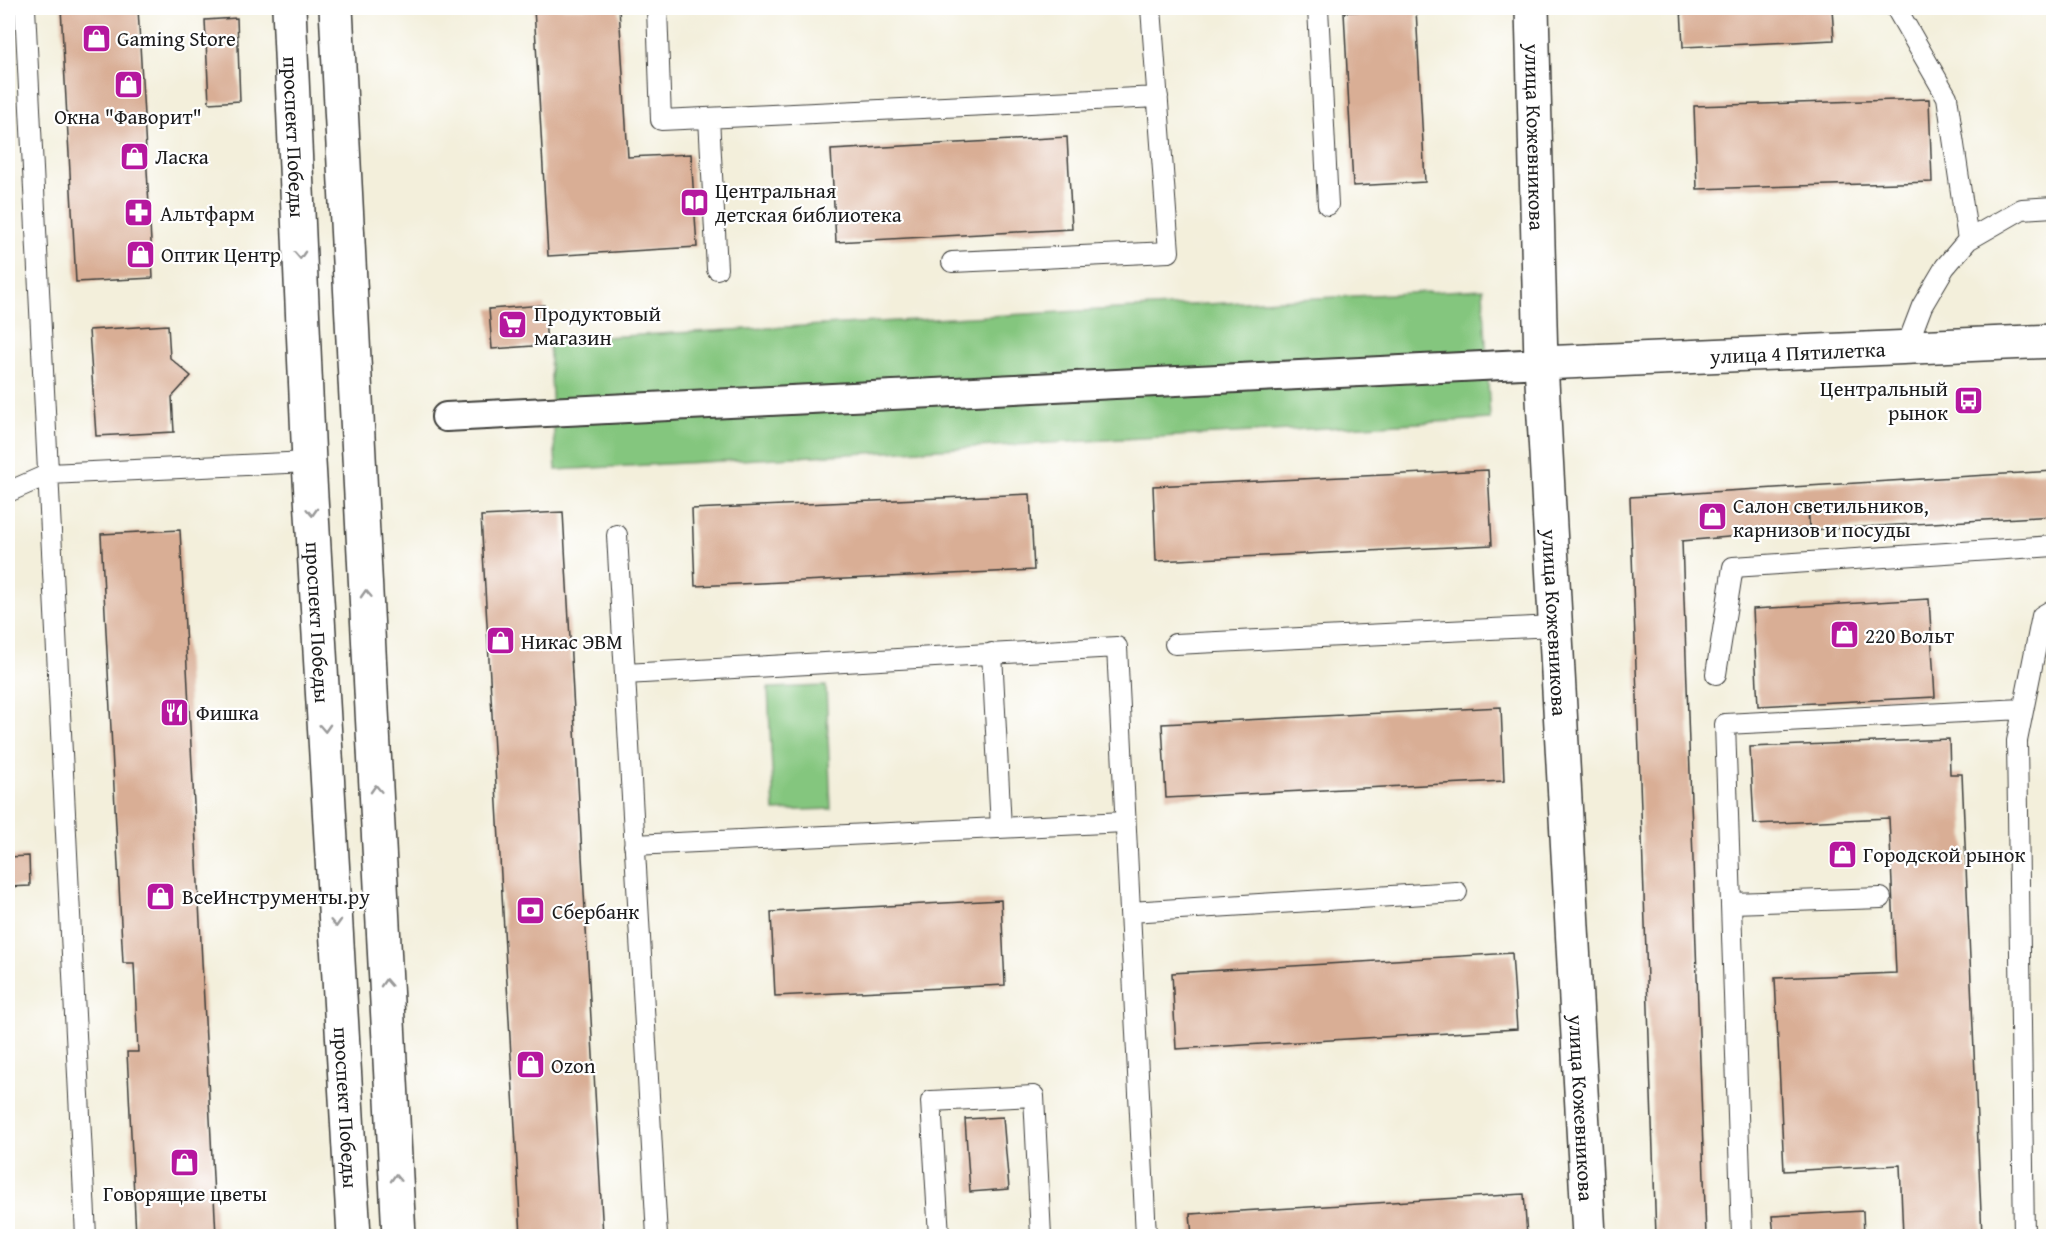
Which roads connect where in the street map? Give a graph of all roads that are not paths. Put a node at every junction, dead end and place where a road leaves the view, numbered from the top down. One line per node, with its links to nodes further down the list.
1 (25, 8): 21 (lane)
2 (288, 8): 20 (main road, проспект Победы, one-way to 20)
3 (336, 8): 41 (main road, one-way to 3)
4 (657, 8): 10 (lane)
5 (1151, 8): 9 (lane)
6 (1318, 8): 11 (lane)
7 (1532, 8): 18 (main road, улица Кожевникова)
8 (1896, 8): 13 (lane)
9 (1158, 97): 10 (lane); 14 (lane)
10 (709, 118): 15 (lane)
11 (1328, 205)
12 (2054, 207): 13 (lane)
13 (1968, 240): 17 (lane)
14 (952, 262)
15 (717, 269)
16 (2054, 341): 17 (main road, улица 4 Пятилетка)
17 (1906, 348): 18 (main road, улица 4 Пятилетка)
18 (1541, 363): 19 (street); 26 (main road, улица Кожевникова)
19 (446, 417)
20 (309, 462): 21 (lane); 40 (main road, проспект Победы, one-way to 40)
21 (49, 474): 22 (lane); 39 (lane)
22 (8, 492)
23 (617, 535): 29 (lane)
24 (2054, 546): 30 (lane)
25 (2054, 609): 31 (lane)
26 (1555, 626): 27 (lane); 46 (main road, улица Кожевникова)
27 (1175, 644)
28 (992, 653): 29 (lane); 32 (lane); 33 (lane)
29 (625, 674): 34 (lane)
30 (1716, 674)
31 (2023, 709): 37 (lane); 48 (lane)
32 (1125, 822): 33 (lane); 38 (lane)
33 (1001, 828): 34 (lane)
34 (634, 845): 42 (lane)
35 (1457, 892): 38 (lane)
36 (1881, 898): 37 (lane)
37 (1731, 903): 47 (lane)
38 (1130, 912): 45 (lane)
39 (86, 1236)
40 (354, 1236)
41 (399, 1236)
42 (657, 1236)
43 (939, 1236): 44 (lane)
44 (1041, 1236)
45 (1146, 1236)
46 (1589, 1236)
47 (1742, 1236)
48 (2024, 1236)

